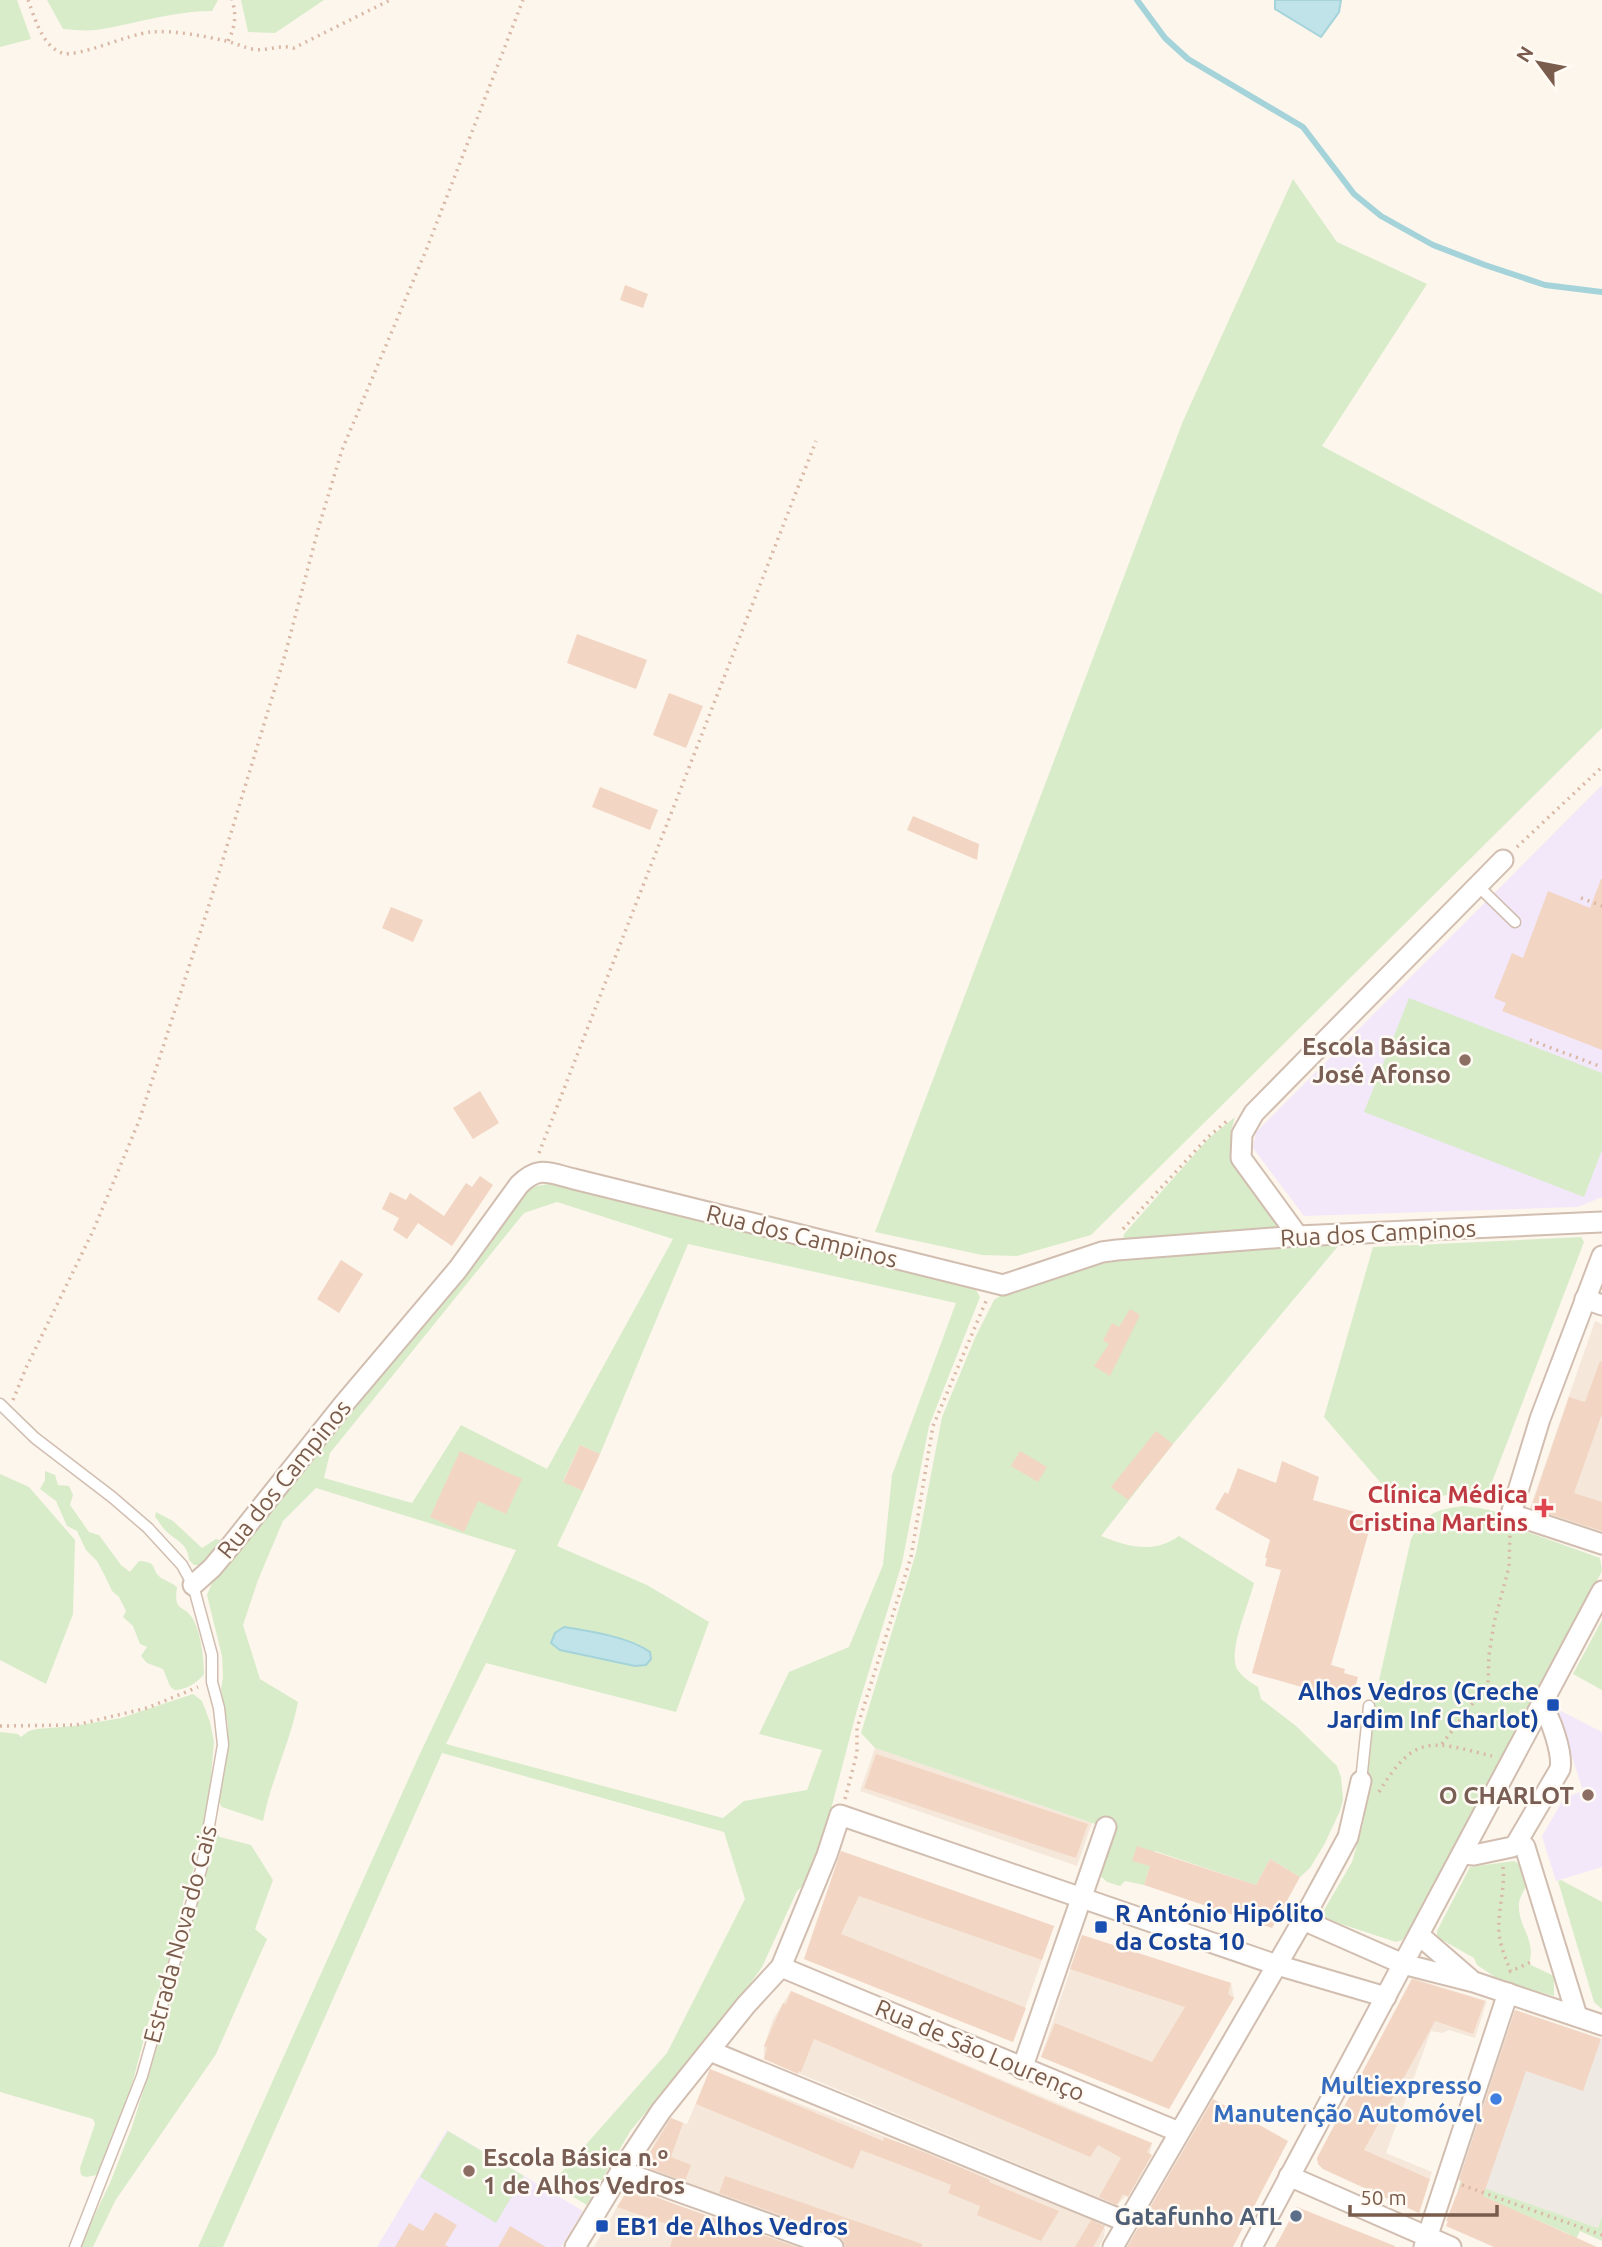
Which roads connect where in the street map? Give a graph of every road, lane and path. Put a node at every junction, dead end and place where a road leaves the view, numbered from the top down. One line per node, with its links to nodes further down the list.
1 (28, 0): 5 (path)
2 (232, 0): 5 (path)
3 (390, 0): 5 (path)
4 (523, 0): 23 (path)
5 (228, 41)
6 (816, 441): 16 (path)
7 (1602, 767): 8 (path)
8 (1503, 860): 9 (street)
9 (1478, 886): 12 (lane); 18 (street)
10 (1581, 898): 11 (path)
11 (1602, 906)
12 (1515, 922)
13 (1530, 1040): 14 (path)
14 (1602, 1067)
15 (1227, 1121): 19 (path)
16 (531, 1174): 21 (street, Rua dos Campinos); 26 (street, Rua dos Campinos)
17 (1602, 1222): 18 (street, Rua dos Campinos)
18 (1298, 1236): 19 (street, Rua dos Campinos)
19 (1102, 1252): 21 (street, Rua dos Campinos)
20 (1602, 1256): 22 (street)
21 (993, 1283): 36 (path)
22 (1594, 1302): 24 (street)
23 (3, 1407): 26 (lane, Estrada Nova do Cais)
24 (1511, 1514): 25 (street); 32 (path)
25 (1602, 1544)
26 (192, 1586): 28 (lane, Estrada Nova do Cais)
27 (1602, 1591): 29 (street)
28 (212, 1682): 31 (path); 63 (lane, Estrada Nova do Cais)
29 (1541, 1705): 33 (street); 38 (street)
30 (1369, 1706): 34 (lane)
31 (0, 1726)
32 (1442, 1744): 33 (path); 35 (path)
33 (1511, 1761): 39 (street)
34 (1361, 1781): 42 (street)
35 (1376, 1796)
36 (840, 1815): 41 (street); 47 (street)
37 (1106, 1827): 41 (street)
38 (1519, 1840): 39 (street); 52 (street)
39 (1462, 1854): 43 (street)
40 (1502, 1860): 48 (path)
41 (1082, 1899): 46 (street); 55 (street)
42 (1303, 1920): 45 (street); 46 (street)
43 (1419, 1935): 45 (street); 49 (street)
44 (1531, 1962): 48 (path)
45 (1403, 1964): 49 (street); 51 (street)
46 (1277, 1965): 51 (street); 56 (street)
47 (781, 1967): 54 (street); 55 (street, Rua de São Lourenço)
48 (1511, 1971): 50 (path)
49 (1474, 1982): 50 (street)
50 (1507, 1984): 52 (street); 62 (street)
51 (1386, 1997): 58 (street)
52 (1577, 2016): 53 (street)
53 (1602, 2025)
54 (710, 2050): 57 (street); 60 (street)
55 (1022, 2068): 56 (street, Rua de São Lourenço)
56 (1179, 2132): 60 (street)
57 (621, 2171): 64 (street); 65 (street)
58 (1289, 2176): 62 (street); 67 (street)
59 (1455, 2183): 61 (path)
60 (1127, 2222): 66 (street)
61 (1602, 2235)
62 (1425, 2242): 68 (street)
63 (75, 2247)
64 (575, 2247)
65 (833, 2247)
66 (1113, 2247)
67 (1252, 2247)
68 (1451, 2247)

